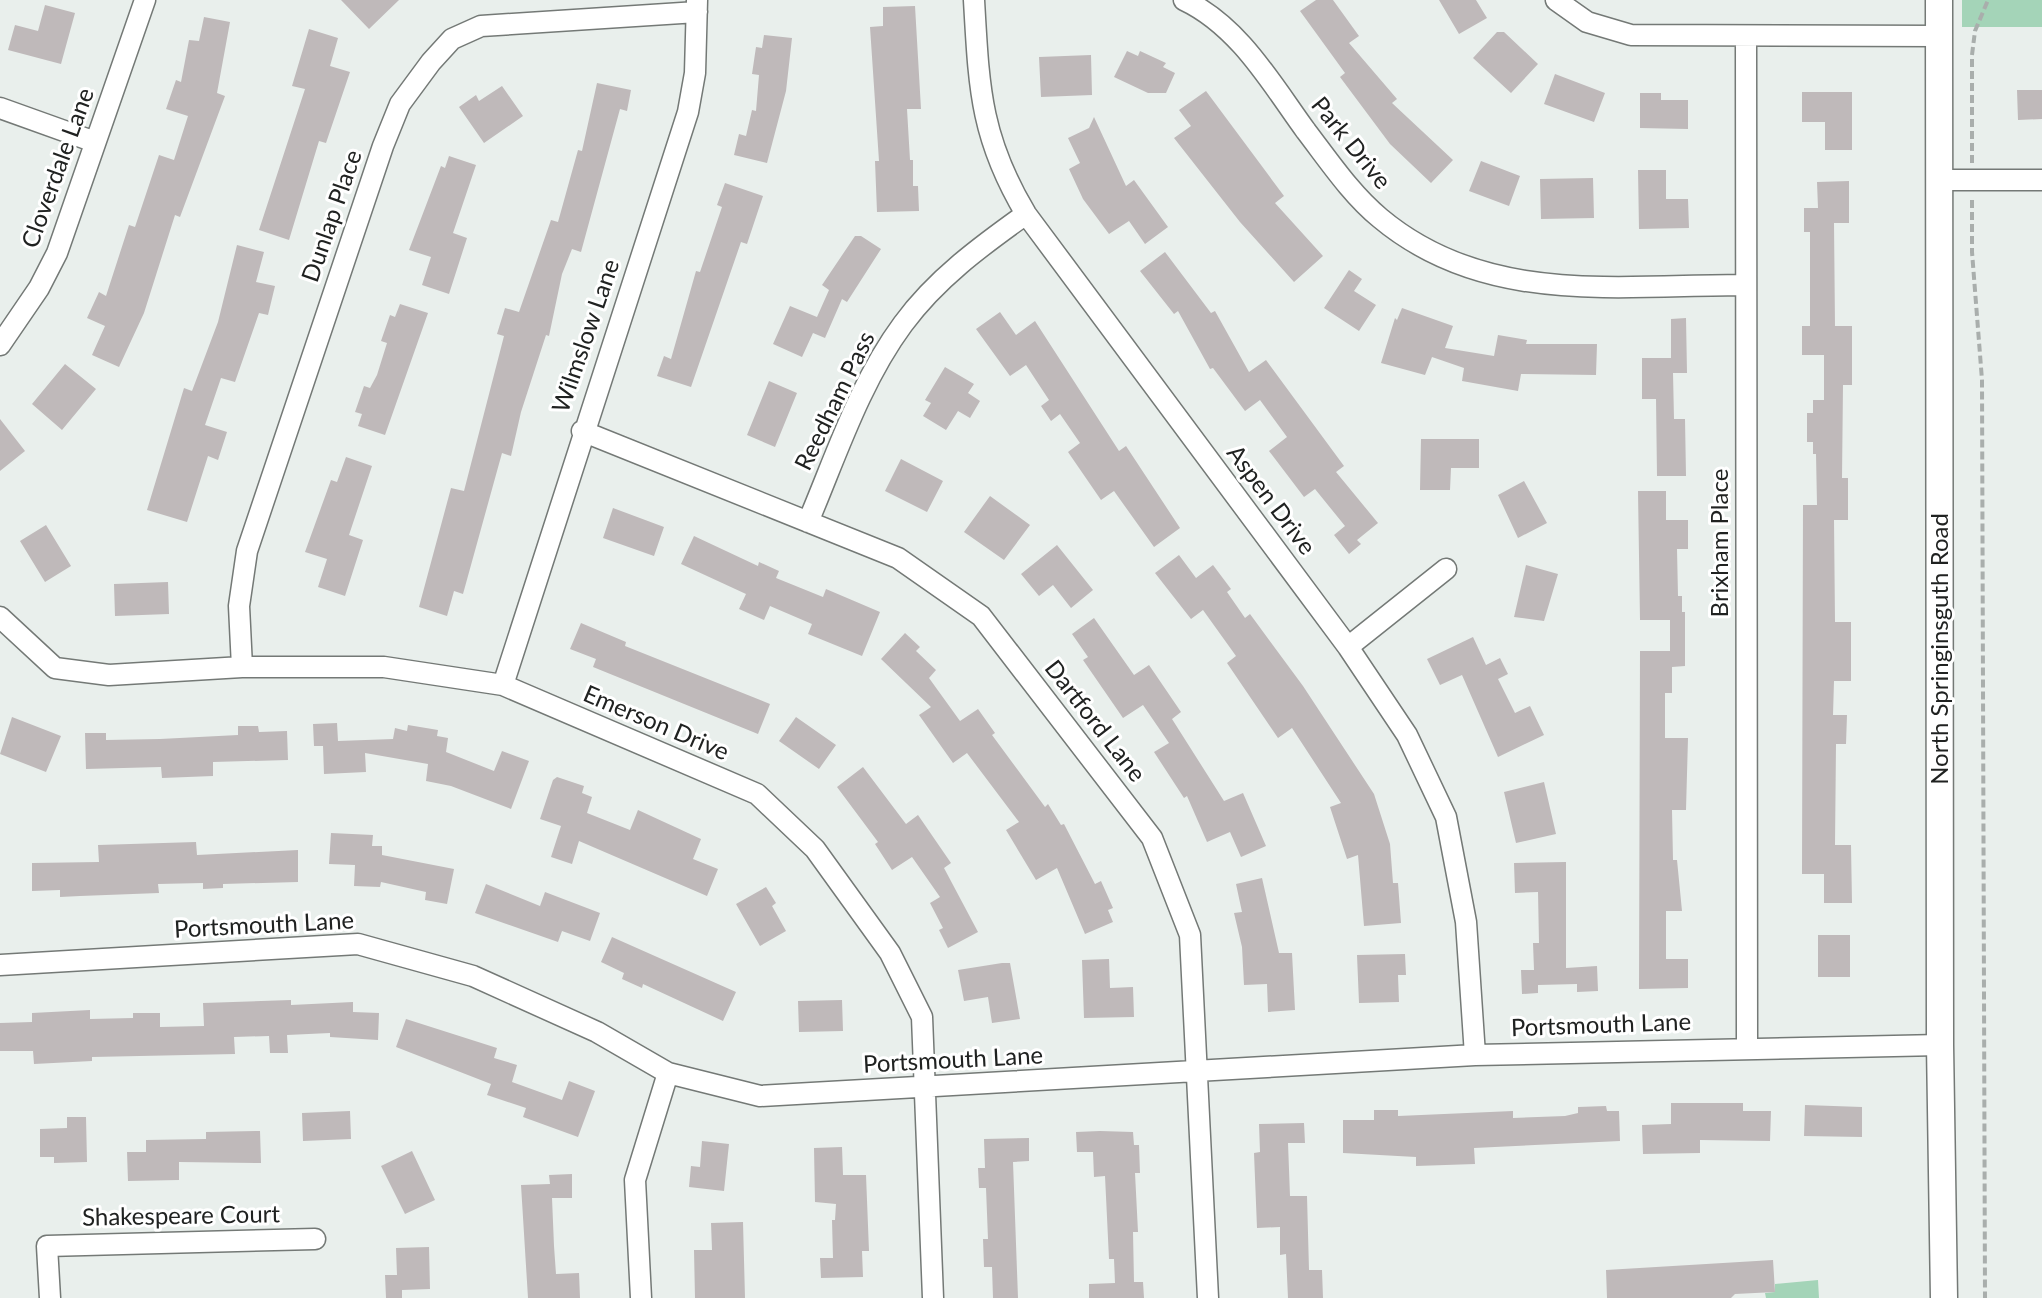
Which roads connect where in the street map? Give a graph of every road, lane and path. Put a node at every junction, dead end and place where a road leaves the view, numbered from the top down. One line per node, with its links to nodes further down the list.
1 (145, 0): 11 (street, Cloverdale Lane)
2 (974, 0): 15 (street, Aspen Drive)
3 (1184, 0): 16 (street, Park Drive)
4 (1939, 0): 8 (street, North Springinsguth Road)
5 (1988, 0): 13 (path)
6 (1557, 2): 9 (street)
7 (697, 6): 18 (street, Wilmslow Lane); 23 (street, Dunlap Place)
8 (1939, 36): 9 (street); 12 (street, North Springinsguth Road)
9 (1746, 38): 16 (street, Brixham Place)
10 (0, 108): 11 (street)
11 (95, 142): 17 (street, Cloverdale Lane)
12 (1939, 180): 13 (street); 26 (street, North Springinsguth Road)
13 (1972, 180): 14 (street); 38 (path)
14 (2042, 180)
15 (1026, 214): 19 (street, Reedham Pass); 22 (street, Aspen Drive)
16 (1746, 285): 27 (street, Brixham Place)
17 (0, 345)
18 (582, 431): 19 (street, Dartford Lane); 24 (street, Wilmslow Lane)
19 (808, 522): 29 (street, Dartford Lane)
20 (1446, 569): 22 (street)
21 (0, 617): 23 (street, Emerson Drive)
22 (1348, 647): 28 (street, Aspen Drive)
23 (242, 667): 24 (street, Emerson Drive)
24 (503, 685): 31 (street, Emerson Drive)
25 (0, 965): 30 (street, Portsmouth Lane)
26 (1940, 1045): 27 (street, Portsmouth Lane); 37 (street, North Springinsguth Road)
27 (1747, 1047): 28 (street, Portsmouth Lane)
28 (1475, 1055): 29 (street, Portsmouth Lane)
29 (1198, 1071): 31 (street, Portsmouth Lane); 36 (street, Dartford Lane)
30 (668, 1073): 31 (street, Portsmouth Lane); 34 (street)
31 (922, 1088): 35 (street, Emerson Drive)
32 (315, 1239): 33 (street, Shakespeare Court)
33 (50, 1298)
34 (641, 1298)
35 (933, 1298)
36 (1208, 1298)
37 (1944, 1298)
38 (1985, 1298)

